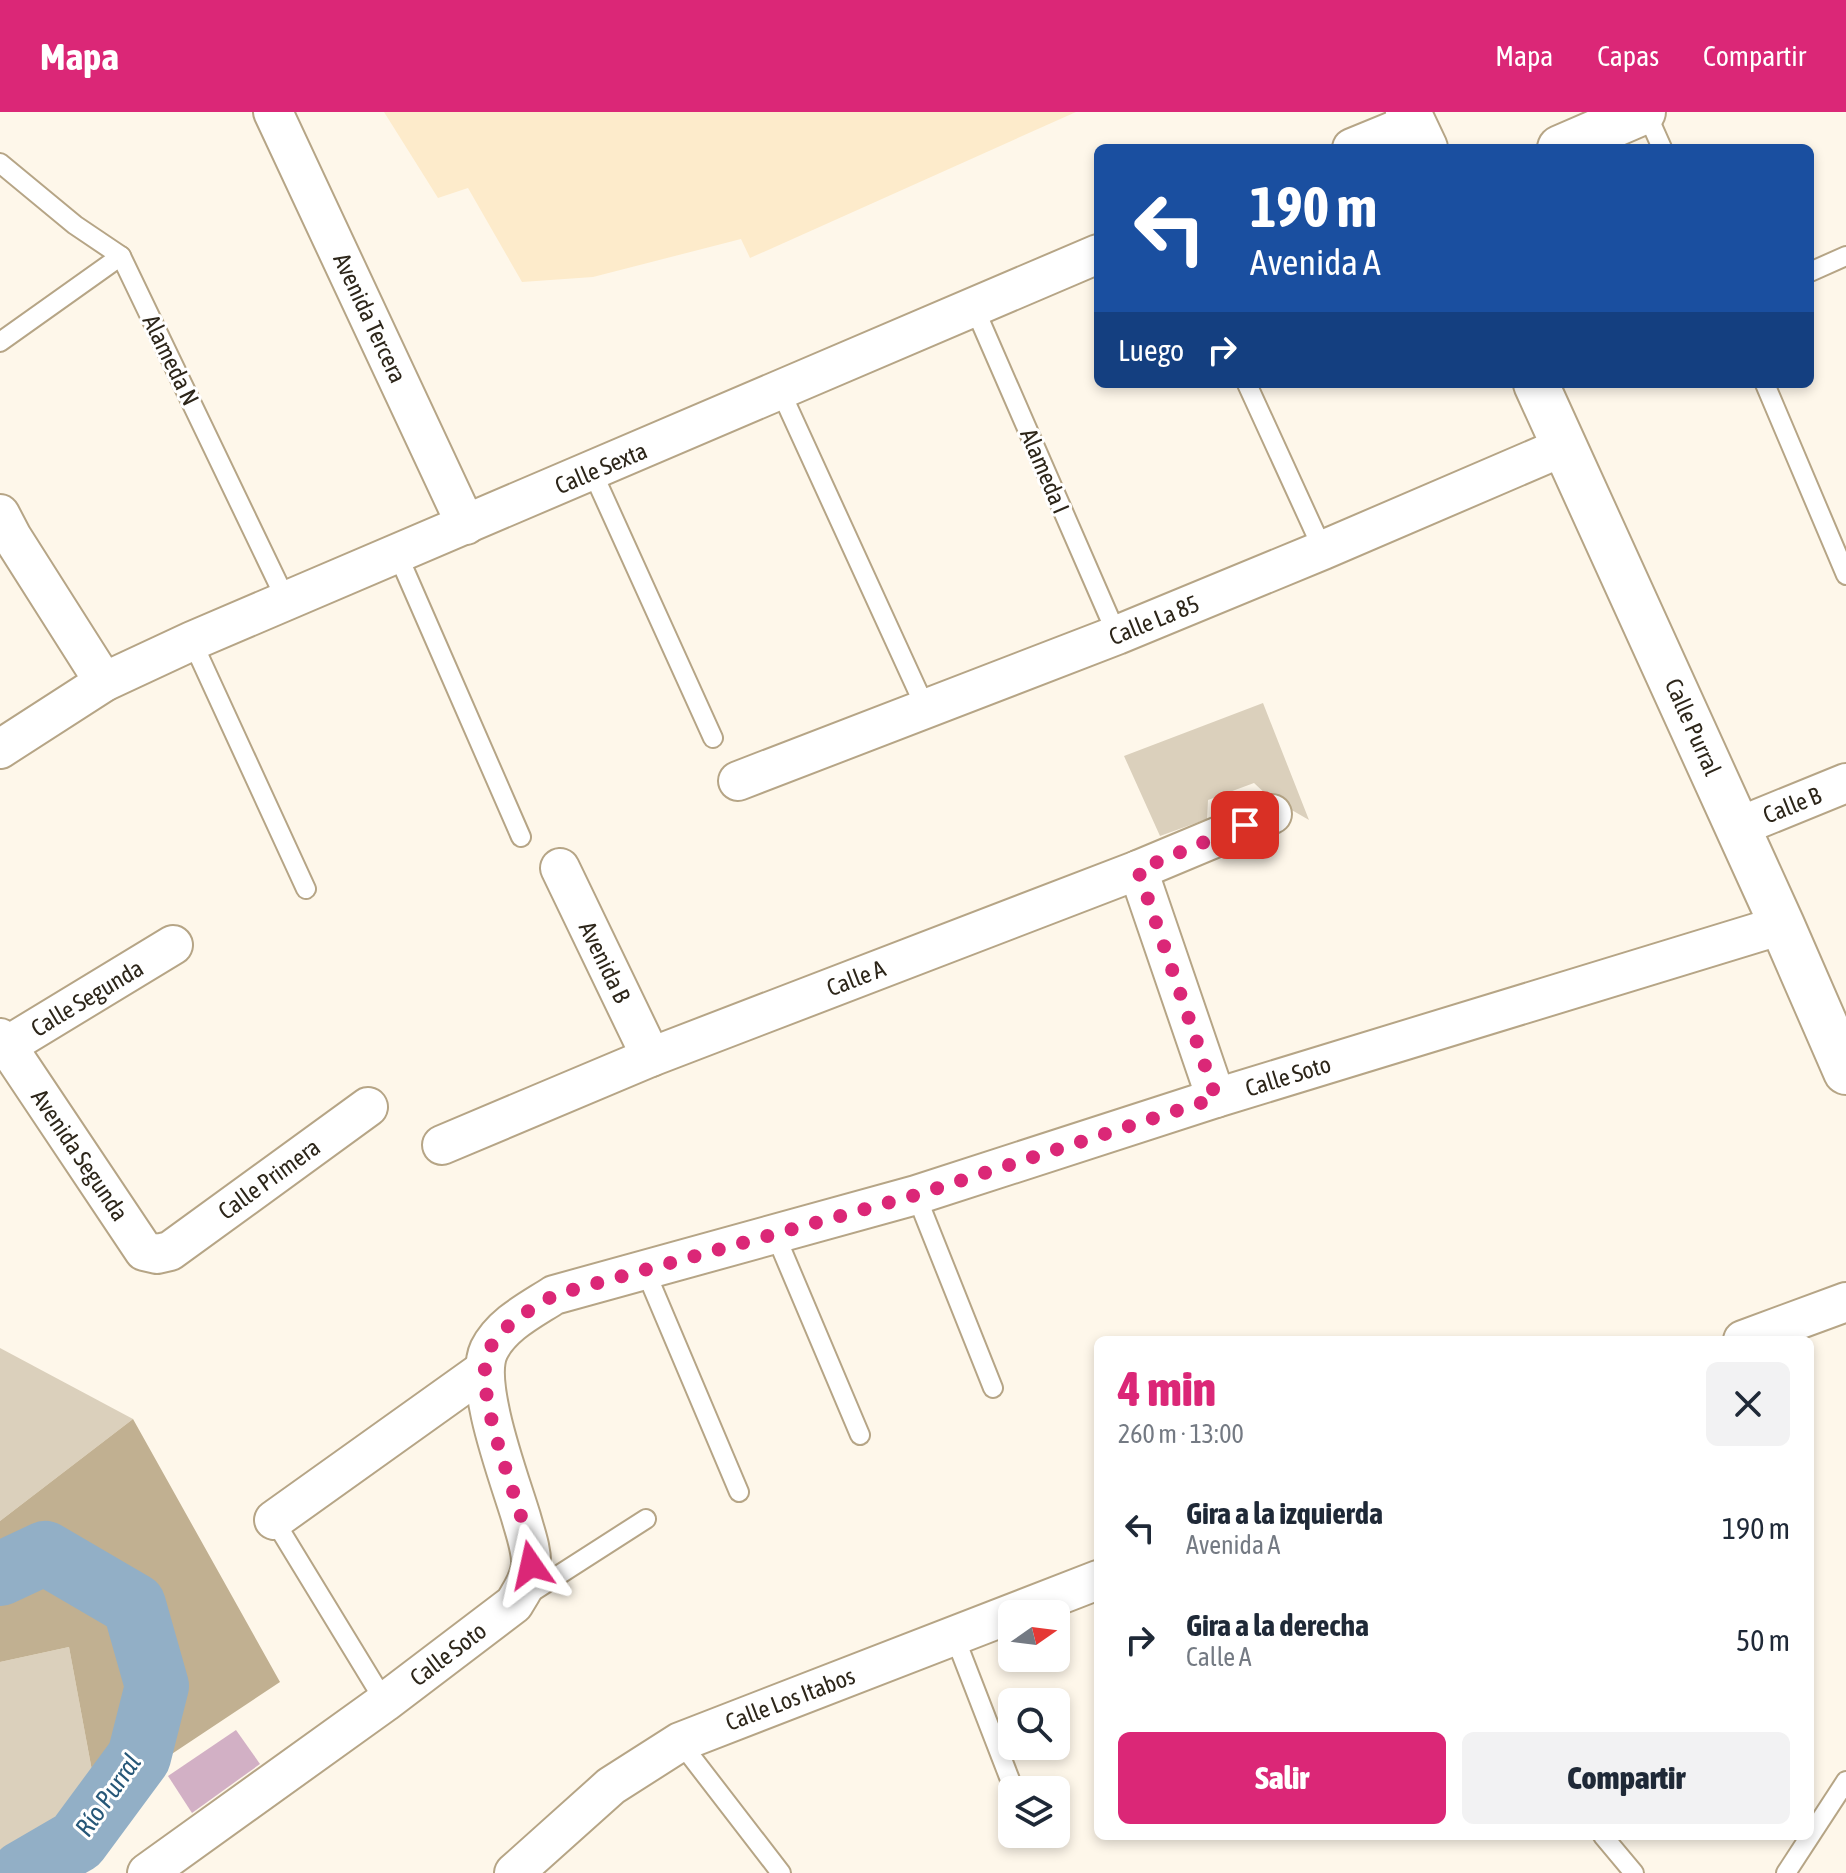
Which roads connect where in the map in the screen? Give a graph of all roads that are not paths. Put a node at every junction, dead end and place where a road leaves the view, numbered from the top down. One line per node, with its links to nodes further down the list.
1 (273, 112): 21 (street, Avenida Tercera)
2 (1645, 112): 5 (street); 6 (lane)
3 (1416, 128): 4 (street)
4 (1365, 144)
5 (1569, 144)
6 (1660, 144)
7 (0, 163): 8 (lane)
8 (121, 256): 13 (lane); 25 (lane, Alameda N)
9 (1094, 256): 12 (street, Calle Sexta)
10 (1846, 256): 11 (lane)
11 (1814, 270)
12 (974, 307): 17 (street, Calle Sexta); 26 (lane, Alameda I)
13 (0, 342)
14 (1249, 388): 22 (lane)
15 (1538, 388): 18 (street, Calle Purral)
16 (1767, 388): 24 (lane)
17 (780, 390): 19 (street, Calle Sexta); 29 (lane)
18 (1565, 446): 22 (street, Calle La 85); 35 (street, Calle Purral)
19 (592, 471): 21 (street, Calle Sexta); 30 (lane)
20 (0, 514): 28 (street)
21 (466, 525): 23 (street, Calle Sexta)
22 (1323, 550): 26 (street, Calle La 85)
23 (397, 553): 25 (street, Calle Sexta); 36 (lane)
24 (1846, 575)
25 (287, 602): 27 (street, Calle Sexta)
26 (1117, 635): 29 (street, Calle La 85)
27 (192, 641): 28 (street, Calle Sexta); 39 (lane)
28 (104, 682): 31 (street, Calle Sexta)
29 (926, 709): 32 (street, Calle La 85)
30 (713, 738)
31 (0, 749)
32 (738, 781)
33 (1846, 783): 35 (street, Calle B)
34 (1272, 814): 38 (street, Calle A)
35 (1738, 827): 40 (street, Calle Purral)
36 (521, 837)
37 (560, 868): 43 (street, Avenida B)
38 (1138, 870): 43 (street, Calle A); 45 (street)
39 (306, 889)
40 (1782, 925): 44 (street, Calle Purral); 45 (street, Calle Soto)
41 (173, 945): 42 (street, Calle Segunda)
42 (2, 1045): 50 (street, Avenida Segunda)
43 (651, 1057): 47 (street, Calle A)
44 (1846, 1072)
45 (1216, 1098): 48 (street, Calle Soto)
46 (368, 1107): 50 (street, Calle Primera)
47 (442, 1145)
48 (916, 1195): 49 (street, Calle Soto); 55 (lane)
49 (775, 1234): 51 (street, Calle Soto); 56 (lane)
50 (170, 1251)
51 (645, 1270): 54 (street, Calle Soto); 57 (lane)
52 (1846, 1302): 53 (street)
53 (1754, 1336)
54 (484, 1370): 59 (street); 61 (street, Calle Soto)
55 (993, 1388)
56 (860, 1435)
57 (739, 1492)
58 (646, 1519): 61 (lane)
59 (274, 1520): 63 (lane)
60 (1094, 1582): 62 (street, Calle Los Itabos)
61 (514, 1604): 63 (street, Calle Soto)
62 (954, 1635): 64 (street, Calle Los Itabos); 65 (lane)
63 (385, 1702): 70 (street, Calle Soto)
64 (680, 1742): 71 (street, Calle Los Itabos); 72 (lane)
65 (1009, 1776)
66 (1846, 1781): 67 (lane)
67 (1814, 1830)
68 (1606, 1840): 73 (lane)
69 (1808, 1840): 74 (lane)
70 (147, 1873)
71 (514, 1873)
72 (781, 1873)
73 (1634, 1873)
74 (1786, 1873)

